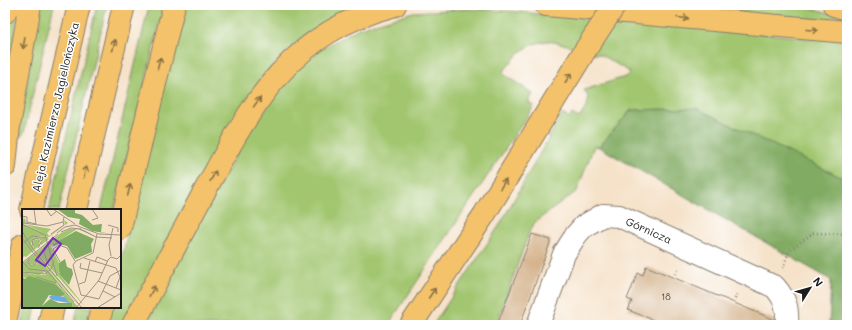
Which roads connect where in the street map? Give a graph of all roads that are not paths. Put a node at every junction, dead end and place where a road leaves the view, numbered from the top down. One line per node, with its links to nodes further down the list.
1 (10, 5): 11 (highway)
2 (30, 5): 13 (highway, one-way to 13)
3 (79, 5): 14 (highway, Aleja Kazimierza Jagiellończyka)
4 (124, 5): 15 (highway, one-way to 4)
5 (174, 5): 16 (highway, one-way to 5)
6 (395, 5): 23 (highway, one-way to 6)
7 (546, 5): 12 (highway, one-way to 12)
8 (614, 5): 24 (highway, one-way to 8, bridge)
9 (834, 5): 10 (highway)
10 (847, 9)
11 (5, 12)
12 (847, 32)
13 (5, 166)
14 (31, 209)
15 (76, 209)
16 (121, 224)
17 (22, 249): 20 (highway)
18 (54, 308): 21 (highway)
19 (102, 308): 22 (highway)
20 (5, 322)
21 (49, 325)
22 (98, 325)
23 (133, 325)
24 (411, 325)
25 (538, 325): 26 (street, Górnicza)
26 (787, 325)

